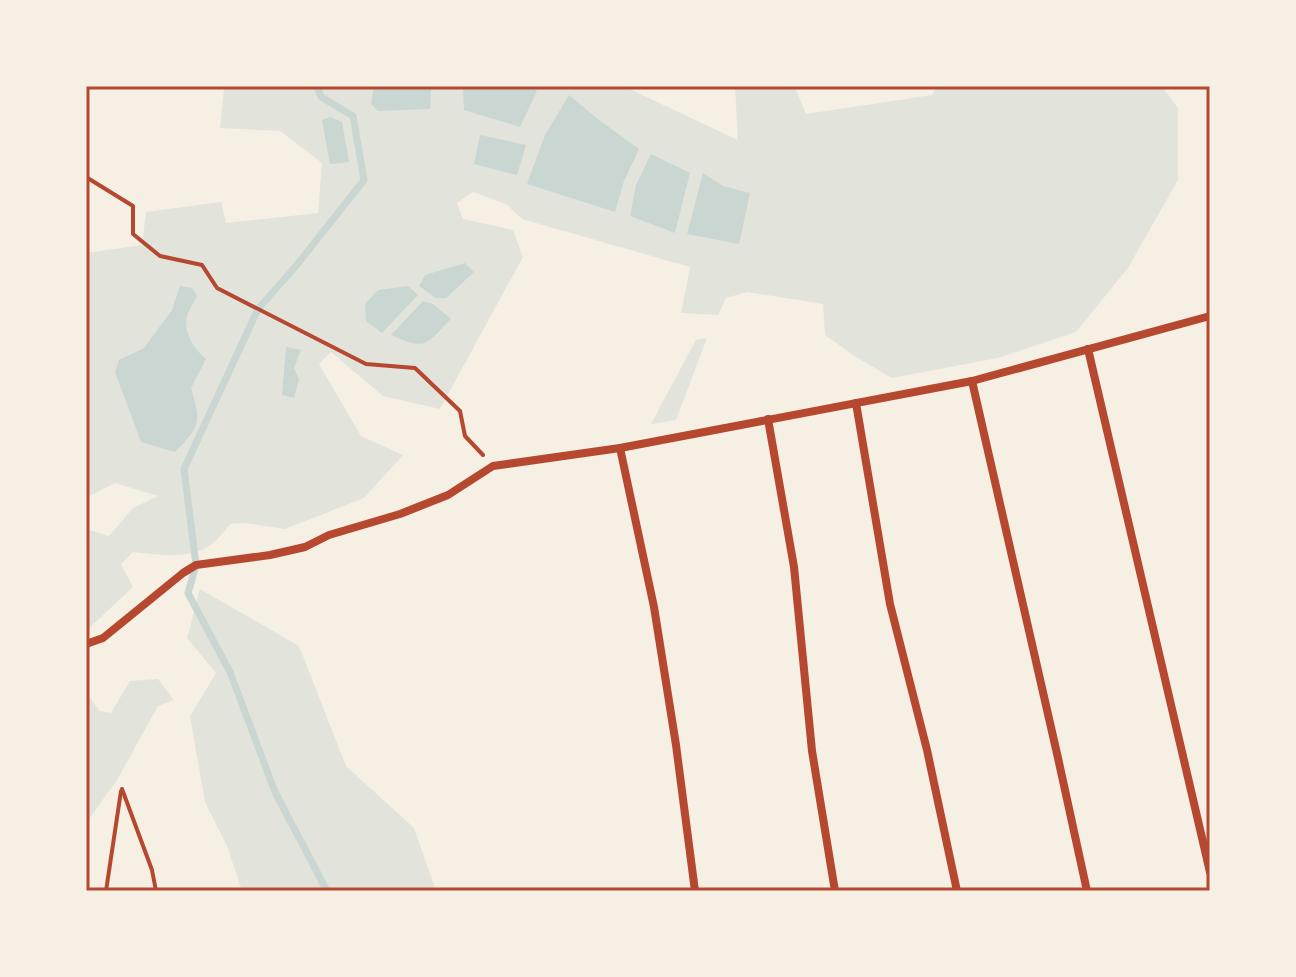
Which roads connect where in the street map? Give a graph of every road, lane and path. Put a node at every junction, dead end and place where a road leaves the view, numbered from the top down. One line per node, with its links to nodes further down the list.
1 (86, 177): 8 (path)
2 (1210, 316): 3 (street)
3 (1088, 349): 4 (street); 10 (street)
4 (972, 381): 5 (street); 16 (street)
5 (856, 403): 6 (street); 15 (street)
6 (768, 419): 7 (street); 14 (street)
7 (620, 448): 8 (street); 13 (street)
8 (493, 466): 9 (street)
9 (86, 644)
10 (1210, 872)
11 (106, 891): 12 (path)
12 (156, 891)
13 (695, 891)
14 (835, 891)
15 (957, 891)
16 (1087, 891)

